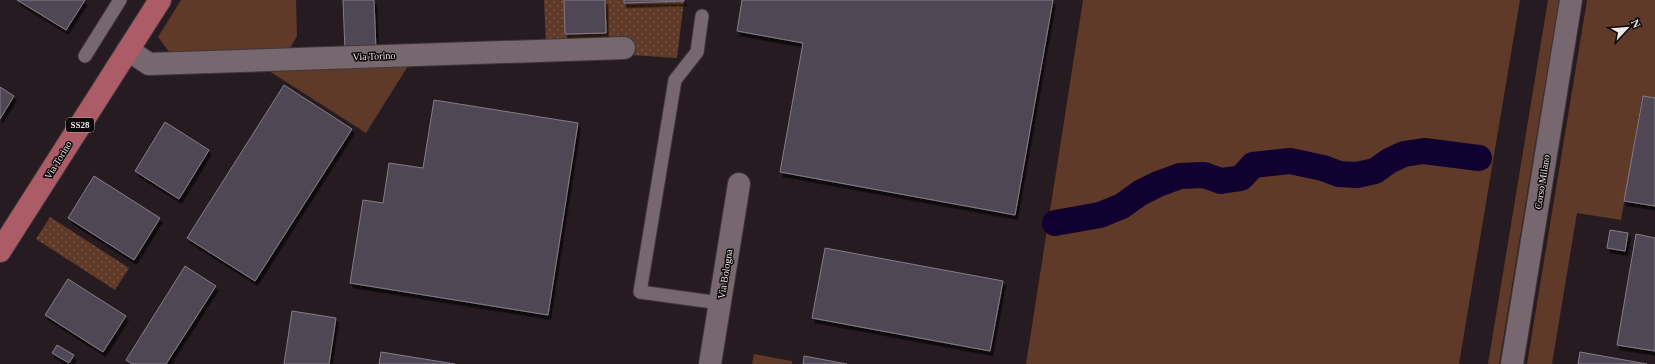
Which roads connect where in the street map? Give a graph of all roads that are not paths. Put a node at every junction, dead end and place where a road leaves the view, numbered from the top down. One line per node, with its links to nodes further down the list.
1 (120, 0): 7 (lane)
2 (160, 0): 6 (main road, Via Torino / SS28)
3 (1571, 0): 12 (street, Corso Milano)
4 (702, 16): 10 (lane)
5 (624, 48): 6 (street, Via Torino)
6 (128, 50): 9 (main road, Via Torino / SS28)
7 (85, 56)
8 (739, 184): 10 (street, Via Bologna)
9 (0, 251)
10 (720, 303): 11 (street, Via Bologna)
11 (710, 364)
12 (1512, 364)

